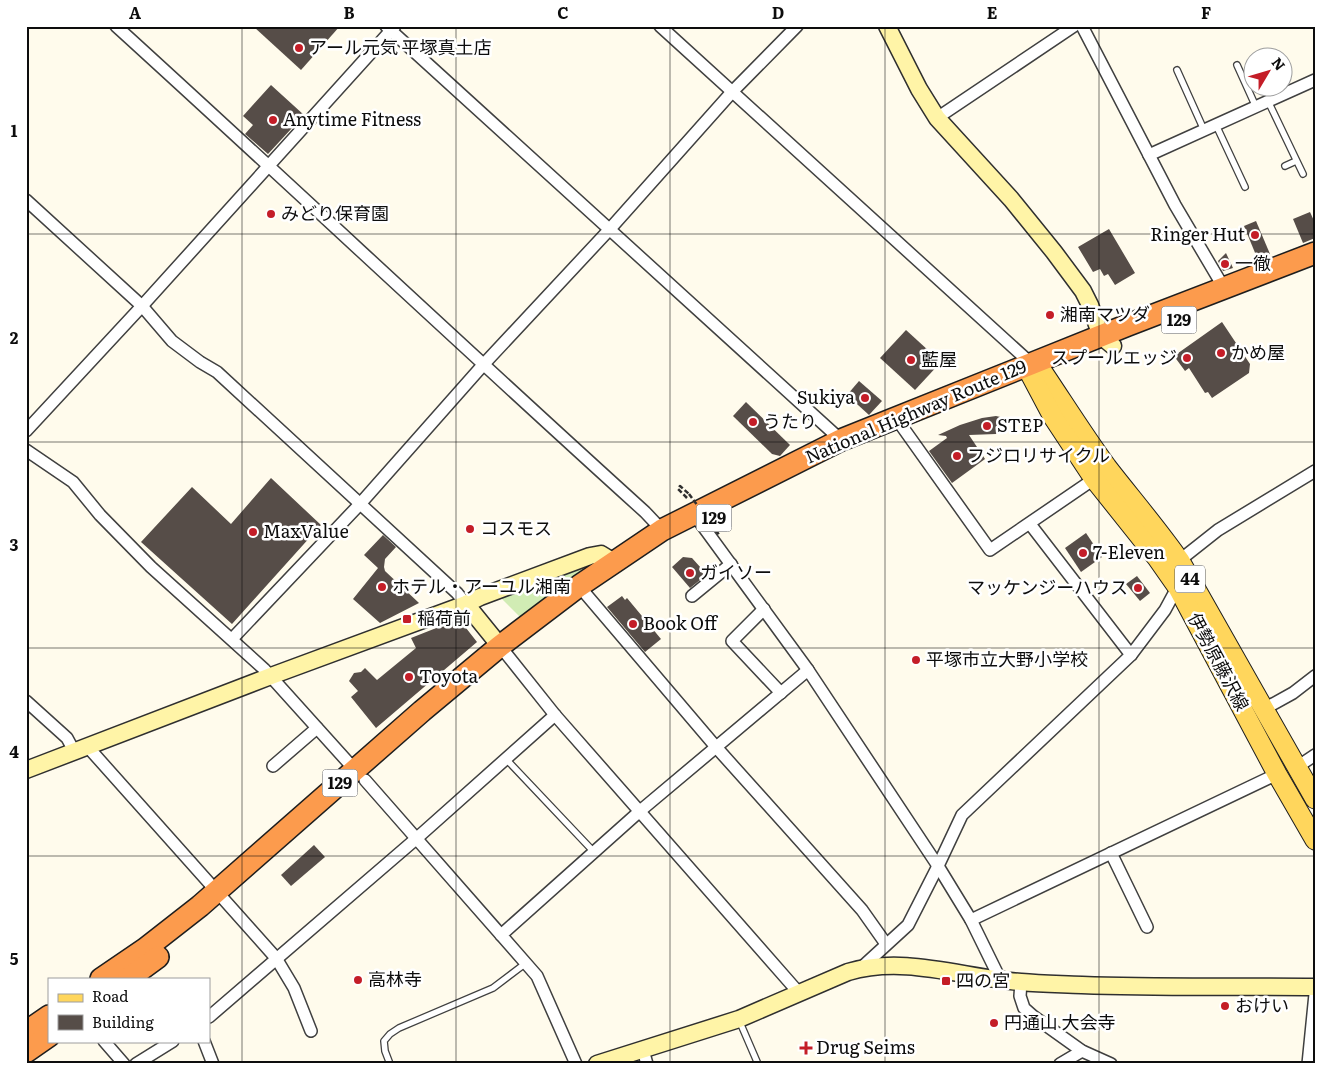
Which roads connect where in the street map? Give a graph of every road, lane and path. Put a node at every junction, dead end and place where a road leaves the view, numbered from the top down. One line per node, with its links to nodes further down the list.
1 (116, 26): 19 (street)
2 (660, 26): 11 (street)
3 (797, 26): 11 (street)
4 (1074, 26): 14 (street)
5 (1082, 26): 17 (street)
6 (889, 27): 14 (street)
7 (391, 28): 19 (street); 24 (street)
8 (1237, 65): 13 (lane)
9 (1177, 70): 16 (lane)
10 (1315, 80): 12 (street)
11 (732, 92): 24 (street); 31 (street)
12 (1268, 101): 13 (street); 18 (lane)
13 (1256, 107): 15 (street)
14 (937, 118): 29 (street)
15 (1216, 124): 16 (street); 22 (lane)
16 (1204, 130): 17 (street)
17 (1149, 156): 27 (street)
18 (1296, 161): 20 (lane); 21 (lane)
19 (268, 165): 28 (street); 30 (street)
20 (1285, 166)
21 (1303, 174)
22 (1245, 187)
23 (26, 200): 28 (street)
24 (608, 230): 30 (street); 34 (street)
25 (1315, 253): 27 (highway, National Highway Route 129 / 129)
26 (1315, 268): 29 (highway, National Highway Route 129 / 129)
27 (1224, 288): 29 (highway, National Highway Route 129 / 129)
28 (142, 306): 33 (street); 38 (street)
29 (1103, 344): 31 (highway, National Highway Route 129 / 129)
30 (483, 365): 38 (street); 41 (street)
31 (1032, 368): 32 (highway, National Highway Route 129 / 129); 37 (main road, 伊勢原藤沢線 / 44); 45 (main road, 伊勢原藤沢線 / 44)
32 (900, 424): 34 (highway, National Highway Route 129 / 129); 39 (highway, National Highway Route 129 / 129); 40 (street)
33 (26, 431)
34 (841, 440): 39 (highway, National Highway Route 129 / 129)
35 (26, 450): 51 (street)
36 (1315, 471): 45 (street)
37 (1094, 479): 40 (street); 45 (main road, 伊勢原藤沢線 / 44)
38 (360, 504): 49 (street); 51 (street)
39 (693, 507): 41 (highway, National Highway Route 129 / 129); 42 (path, bridge); 44 (street); 47 (highway, National Highway Route 129 / 129)
40 (1030, 524): 53 (street)
41 (662, 530): 43 (highway, National Highway Route 129 / 129)
42 (720, 536)
43 (614, 562): 47 (highway, National Highway Route 129 / 129); 49 (street)
44 (730, 564): 48 (street); 50 (street)
45 (1173, 566): 46 (main road, 伊勢原藤沢線 / 44); 59 (main road, 伊勢原藤沢線 / 44)
46 (1178, 588): 53 (street); 69 (main road, 伊勢原藤沢線 / 44)
47 (583, 592): 52 (highway, National Highway Route 129 / 129); 62 (street)
48 (692, 596)
49 (466, 604): 52 (street); 55 (street)
50 (764, 609): 54 (street); 57 (street)
51 (232, 639): 55 (street)
52 (504, 651): 60 (street); 70 (highway, National Highway Route 129 / 129)
53 (1132, 655): 77 (street)
54 (808, 670): 57 (street); 77 (street)
55 (271, 676): 61 (street); 63 (street)
56 (1315, 676): 59 (street)
57 (781, 693): 62 (street)
58 (26, 701): 63 (street)
59 (1264, 709): 67 (main road, 伊勢原藤沢線 / 44)
60 (555, 715): 65 (street); 72 (street)
61 (317, 728): 66 (street); 70 (street)
62 (716, 747): 72 (street); 82 (street)
63 (81, 749): 68 (street); 78 (street)
64 (1315, 755): 67 (street)
65 (506, 759): 73 (street); 75 (lane)
66 (273, 766)
67 (1297, 767): 71 (main road, 伊勢原藤沢線 / 44)
68 (26, 770)
69 (1277, 774): 74 (main road, 伊勢原藤沢線 / 44); 76 (street)
70 (360, 775): 73 (street); 78 (highway, National Highway Route 129 / 129)
71 (1315, 798)
72 (640, 811): 75 (street); 91 (street)
73 (417, 838): 81 (street); 83 (street)
74 (1315, 840)
75 (594, 852): 81 (street)
76 (1112, 853): 79 (street); 80 (street)
77 (938, 866): 79 (street); 82 (street)
78 (222, 897): 83 (street); 86 (highway, National Highway Route 129 / 129); 87 (highway, National Highway Route 129 / 129)
79 (971, 920): 88 (street)
80 (1147, 928)
81 (501, 935): 84 (street)
82 (886, 944): 85 (street)
83 (276, 958): 93 (street); 96 (street)
84 (526, 963): 108 (lane); 109 (street)
85 (861, 968): 88 (street); 91 (street)
86 (102, 978)
87 (129, 978)
88 (1000, 979): 89 (street)
89 (1021, 982): 90 (street); 102 (street)
90 (1315, 987)
91 (799, 993): 95 (street)
92 (1315, 994): 114 (street)
93 (210, 1016)
94 (48, 1017): 97 (highway)
95 (739, 1019): 104 (street); 111 (lane)
96 (311, 1031)
97 (26, 1032)
98 (48, 1037): 103 (highway)
99 (105, 1042): 105 (street)
100 (171, 1042): 106 (street)
101 (204, 1042): 107 (street)
102 (1082, 1051): 112 (street); 113 (street)
103 (26, 1052)
104 (645, 1057): 110 (street)
105 (124, 1064)
106 (136, 1064)
107 (213, 1064)
108 (390, 1064)
109 (576, 1064)
110 (597, 1064)
111 (758, 1064)
112 (1060, 1064)
113 (1111, 1064)
114 (1308, 1064)

